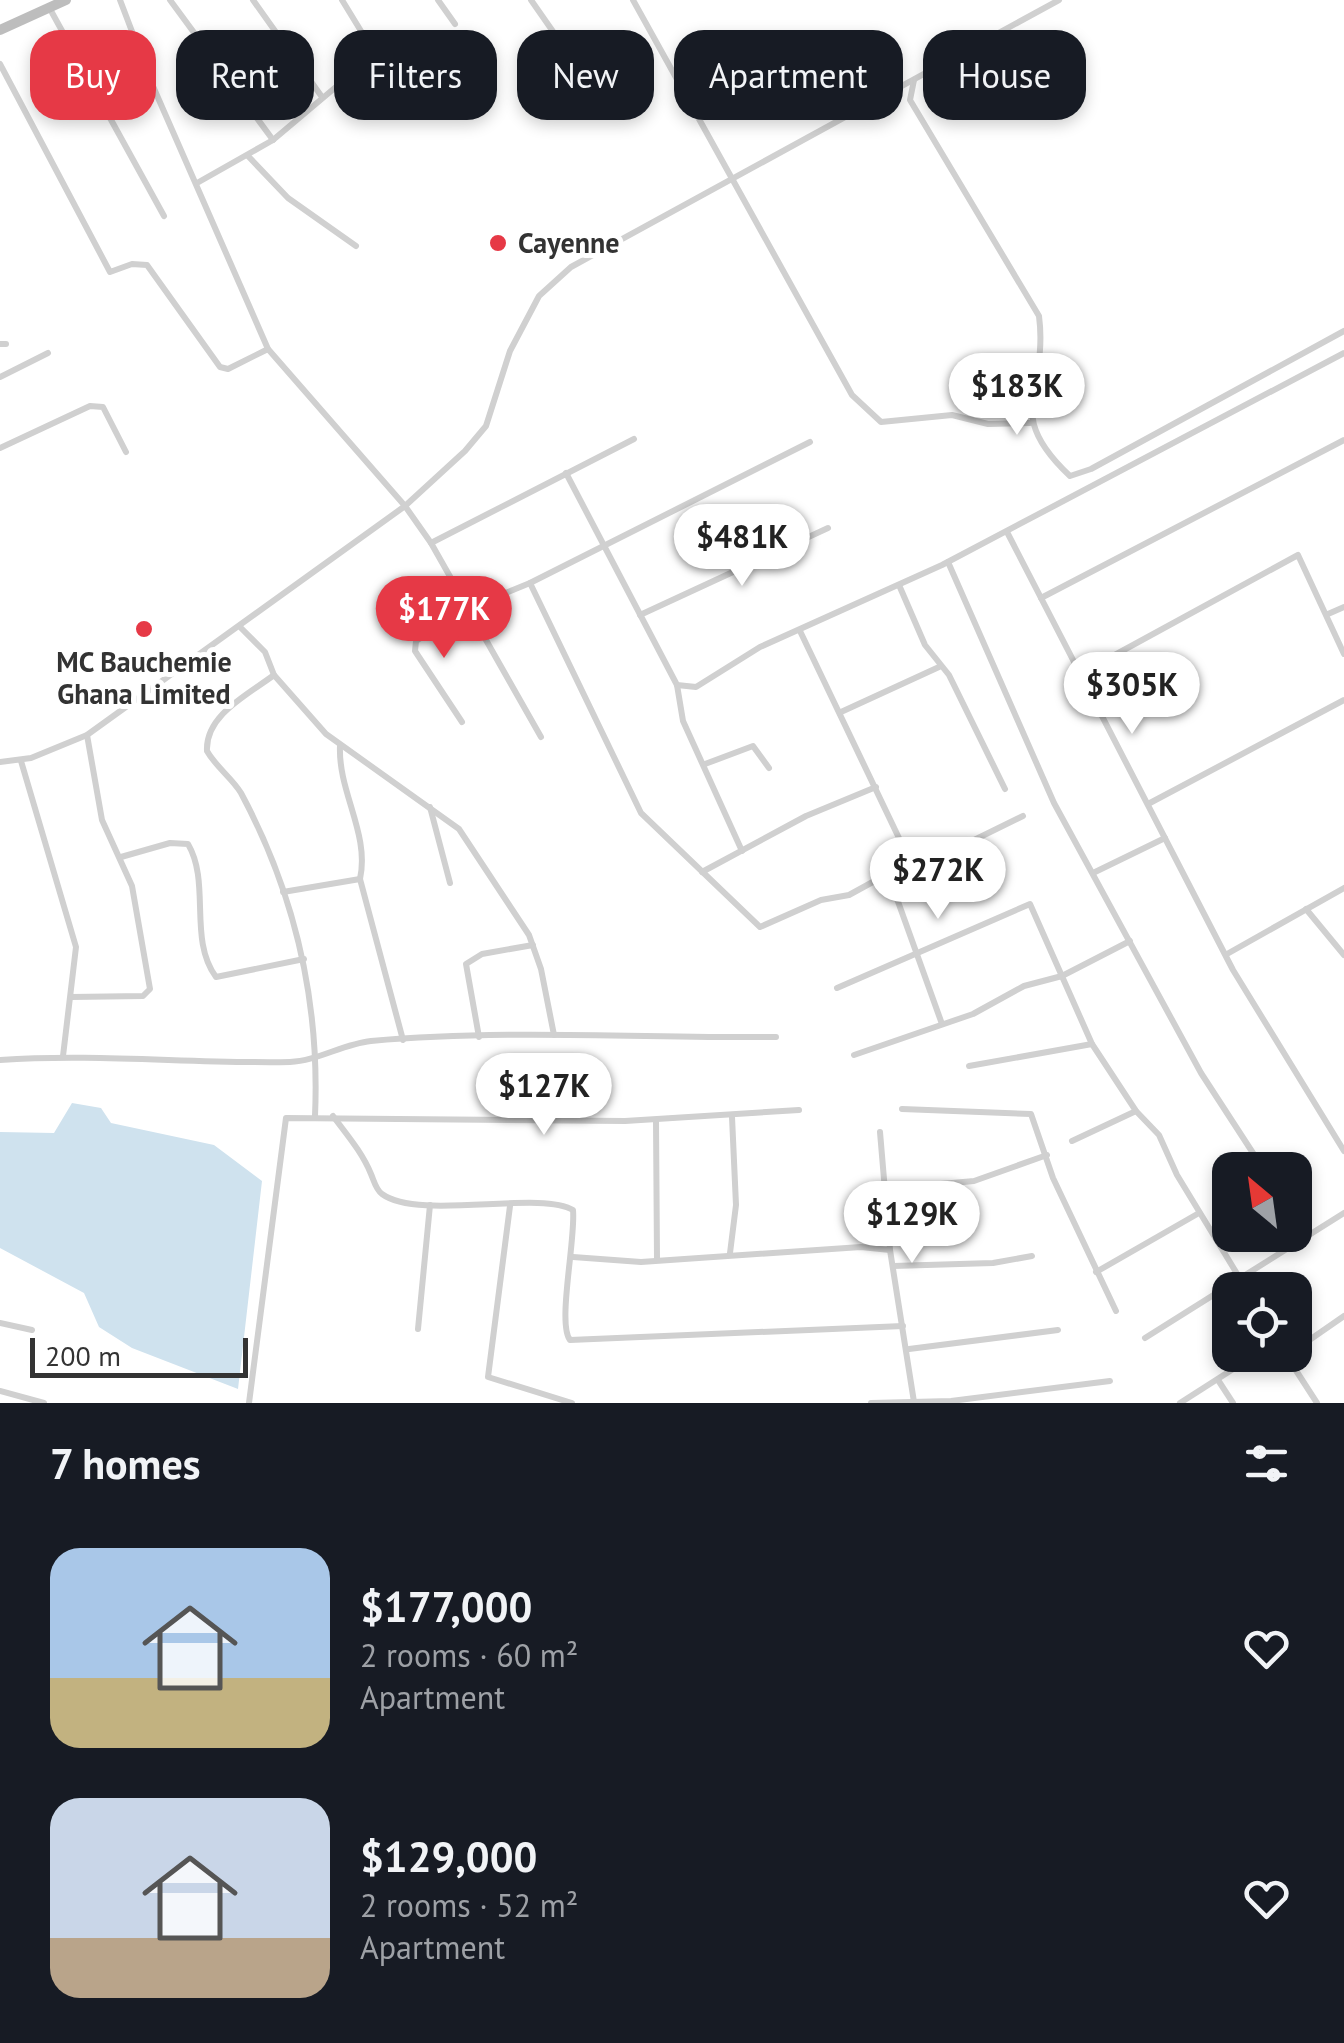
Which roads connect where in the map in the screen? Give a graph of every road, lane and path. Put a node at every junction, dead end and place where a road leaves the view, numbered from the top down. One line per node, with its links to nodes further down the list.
1 (66, 0): 10 (street)
2 (120, 0): 20 (street)
3 (170, 0): 17 (street)
4 (252, 0): 16 (street)
5 (342, 0): 16 (street)
6 (438, 0): 11 (street)
7 (531, 0): 13 (street)
8 (633, 0): 19 (street)
9 (1059, 0): 15 (street)
10 (49, 8): 12 (street); 21 (street)
11 (455, 24)
12 (0, 30)
13 (551, 30)
14 (0, 64): 24 (street)
15 (914, 79): 19 (street); 28 (street)
16 (322, 97): 17 (street)
17 (273, 140): 18 (street)
18 (248, 156): 20 (street); 22 (street)
19 (732, 177): 28 (street); 35 (street)
20 (197, 183): 24 (street)
21 (164, 216)
22 (356, 246)
23 (1344, 330): 28 (street)
24 (268, 349): 35 (street)
25 (48, 353): 27 (street)
26 (1344, 353): 37 (street)
27 (0, 377)
28 (1030, 424)
29 (634, 438): 34 (street)
30 (1344, 440): 43 (street)
31 (810, 442): 39 (street)
32 (0, 448): 33 (street)
33 (126, 452)
34 (566, 473): 38 (street); 39 (street)
35 (404, 506): 38 (street); 48 (street)
36 (828, 528): 47 (street)
37 (1006, 532): 40 (street); 43 (street)
38 (431, 543): 45 (street)
39 (603, 546): 41 (street); 47 (street)
40 (948, 562): 42 (street); 76 (street)
41 (530, 582): 45 (street); 75 (street)
42 (899, 585): 49 (street); 51 (street)
43 (1040, 598): 53 (street)
44 (1344, 607): 46 (street)
45 (467, 609): 57 (street); 59 (street)
46 (1328, 614): 50 (street); 53 (street)
47 (640, 616): 54 (street)
48 (241, 628): 52 (street); 58 (street)
49 (800, 631): 54 (street); 56 (street)
50 (1344, 654)
51 (939, 666): 56 (street); 66 (street)
52 (274, 674): 60 (street); 80 (street)
53 (1078, 675): 67 (street)
54 (677, 685): 63 (street)
55 (1344, 700): 67 (street)
56 (841, 712): 65 (street)
57 (462, 722)
58 (87, 735): 61 (street); 72 (street)
59 (541, 737)
60 (340, 745): 68 (street); 77 (street)
61 (21, 761): 62 (street); 90 (street)
62 (0, 762)
63 (706, 764): 64 (street); 71 (street)
64 (769, 768)
65 (876, 787): 71 (street); 73 (street)
66 (1006, 789)
67 (1148, 804): 70 (street)
68 (430, 806): 78 (street); 83 (street)
69 (1023, 816): 73 (street)
70 (1165, 838): 76 (street); 85 (street)
71 (742, 851): 75 (street)
72 (121, 857): 87 (street); 90 (street)
73 (909, 859): 74 (street)
74 (887, 871): 75 (street); 84 (street)
75 (702, 872)
76 (1093, 873): 82 (street)
77 (360, 879): 80 (street); 95 (street)
78 (450, 883)
79 (1344, 888): 81 (street)
80 (283, 892): 87 (street)
81 (1306, 909): 85 (street); 86 (street)
82 (1130, 941): 88 (street); 112 (street)
83 (533, 946): 92 (street); 93 (street)
84 (916, 951): 88 (street); 89 (street); 91 (street)
85 (1227, 954): 111 (street)
86 (1344, 956)
87 (305, 959): 97 (street)
88 (1062, 976): 91 (street); 96 (street)
89 (837, 988)
90 (71, 996): 99 (street)
91 (942, 1024): 98 (street)
92 (478, 1036): 93 (street); 95 (street)
93 (554, 1036): 94 (street)
94 (776, 1037)
95 (403, 1040): 97 (street)
96 (1092, 1044): 101 (street); 104 (street)
97 (315, 1055): 99 (street); 105 (street)
98 (854, 1055)
99 (63, 1056): 100 (street)
100 (0, 1060)
101 (969, 1066)
102 (902, 1109): 113 (street)
103 (799, 1110): 107 (street)
104 (1136, 1111): 110 (street); 117 (street)
105 (315, 1116): 106 (street); 148 (street)
106 (333, 1116): 108 (street); 115 (street)
107 (732, 1117): 108 (street); 122 (street)
108 (656, 1120): 125 (street)
109 (880, 1132): 114 (street)
110 (1072, 1141)
111 (1344, 1150)
112 (1252, 1152)
113 (1047, 1155): 114 (street); 127 (street)
114 (886, 1189): 120 (street)
115 (430, 1205): 116 (street); 135 (street)
116 (510, 1206): 124 (street); 149 (street)
117 (1199, 1213): 127 (street); 128 (street)
118 (1344, 1213): 119 (street)
119 (1312, 1232)
120 (890, 1250): 122 (street); 126 (street)
121 (1279, 1252): 129 (street)
122 (730, 1253): 125 (street)
123 (1032, 1256): 126 (street)
124 (573, 1257): 125 (street); 134 (street)
125 (658, 1260)
126 (893, 1266): 134 (street)
127 (1096, 1272): 131 (street)
128 (1233, 1272)
129 (1248, 1272)
130 (1212, 1295): 138 (street)
131 (1116, 1312)
132 (1344, 1316): 139 (street)
133 (0, 1323): 136 (street)
134 (903, 1326): 140 (street)
135 (418, 1329)
136 (32, 1330)
137 (1058, 1330): 140 (street)
138 (1145, 1338)
139 (1312, 1338)
140 (909, 1348): 146 (street)
141 (1230, 1372): 143 (street)
142 (1298, 1372): 153 (street)
143 (1218, 1380): 151 (street); 152 (street)
144 (1110, 1381): 146 (street)
145 (0, 1391): 147 (street)
146 (914, 1402): 150 (street)
147 (44, 1403)
148 (250, 1403)
149 (572, 1403)
150 (876, 1403)
151 (1180, 1403)
152 (1233, 1403)
153 (1317, 1403)

